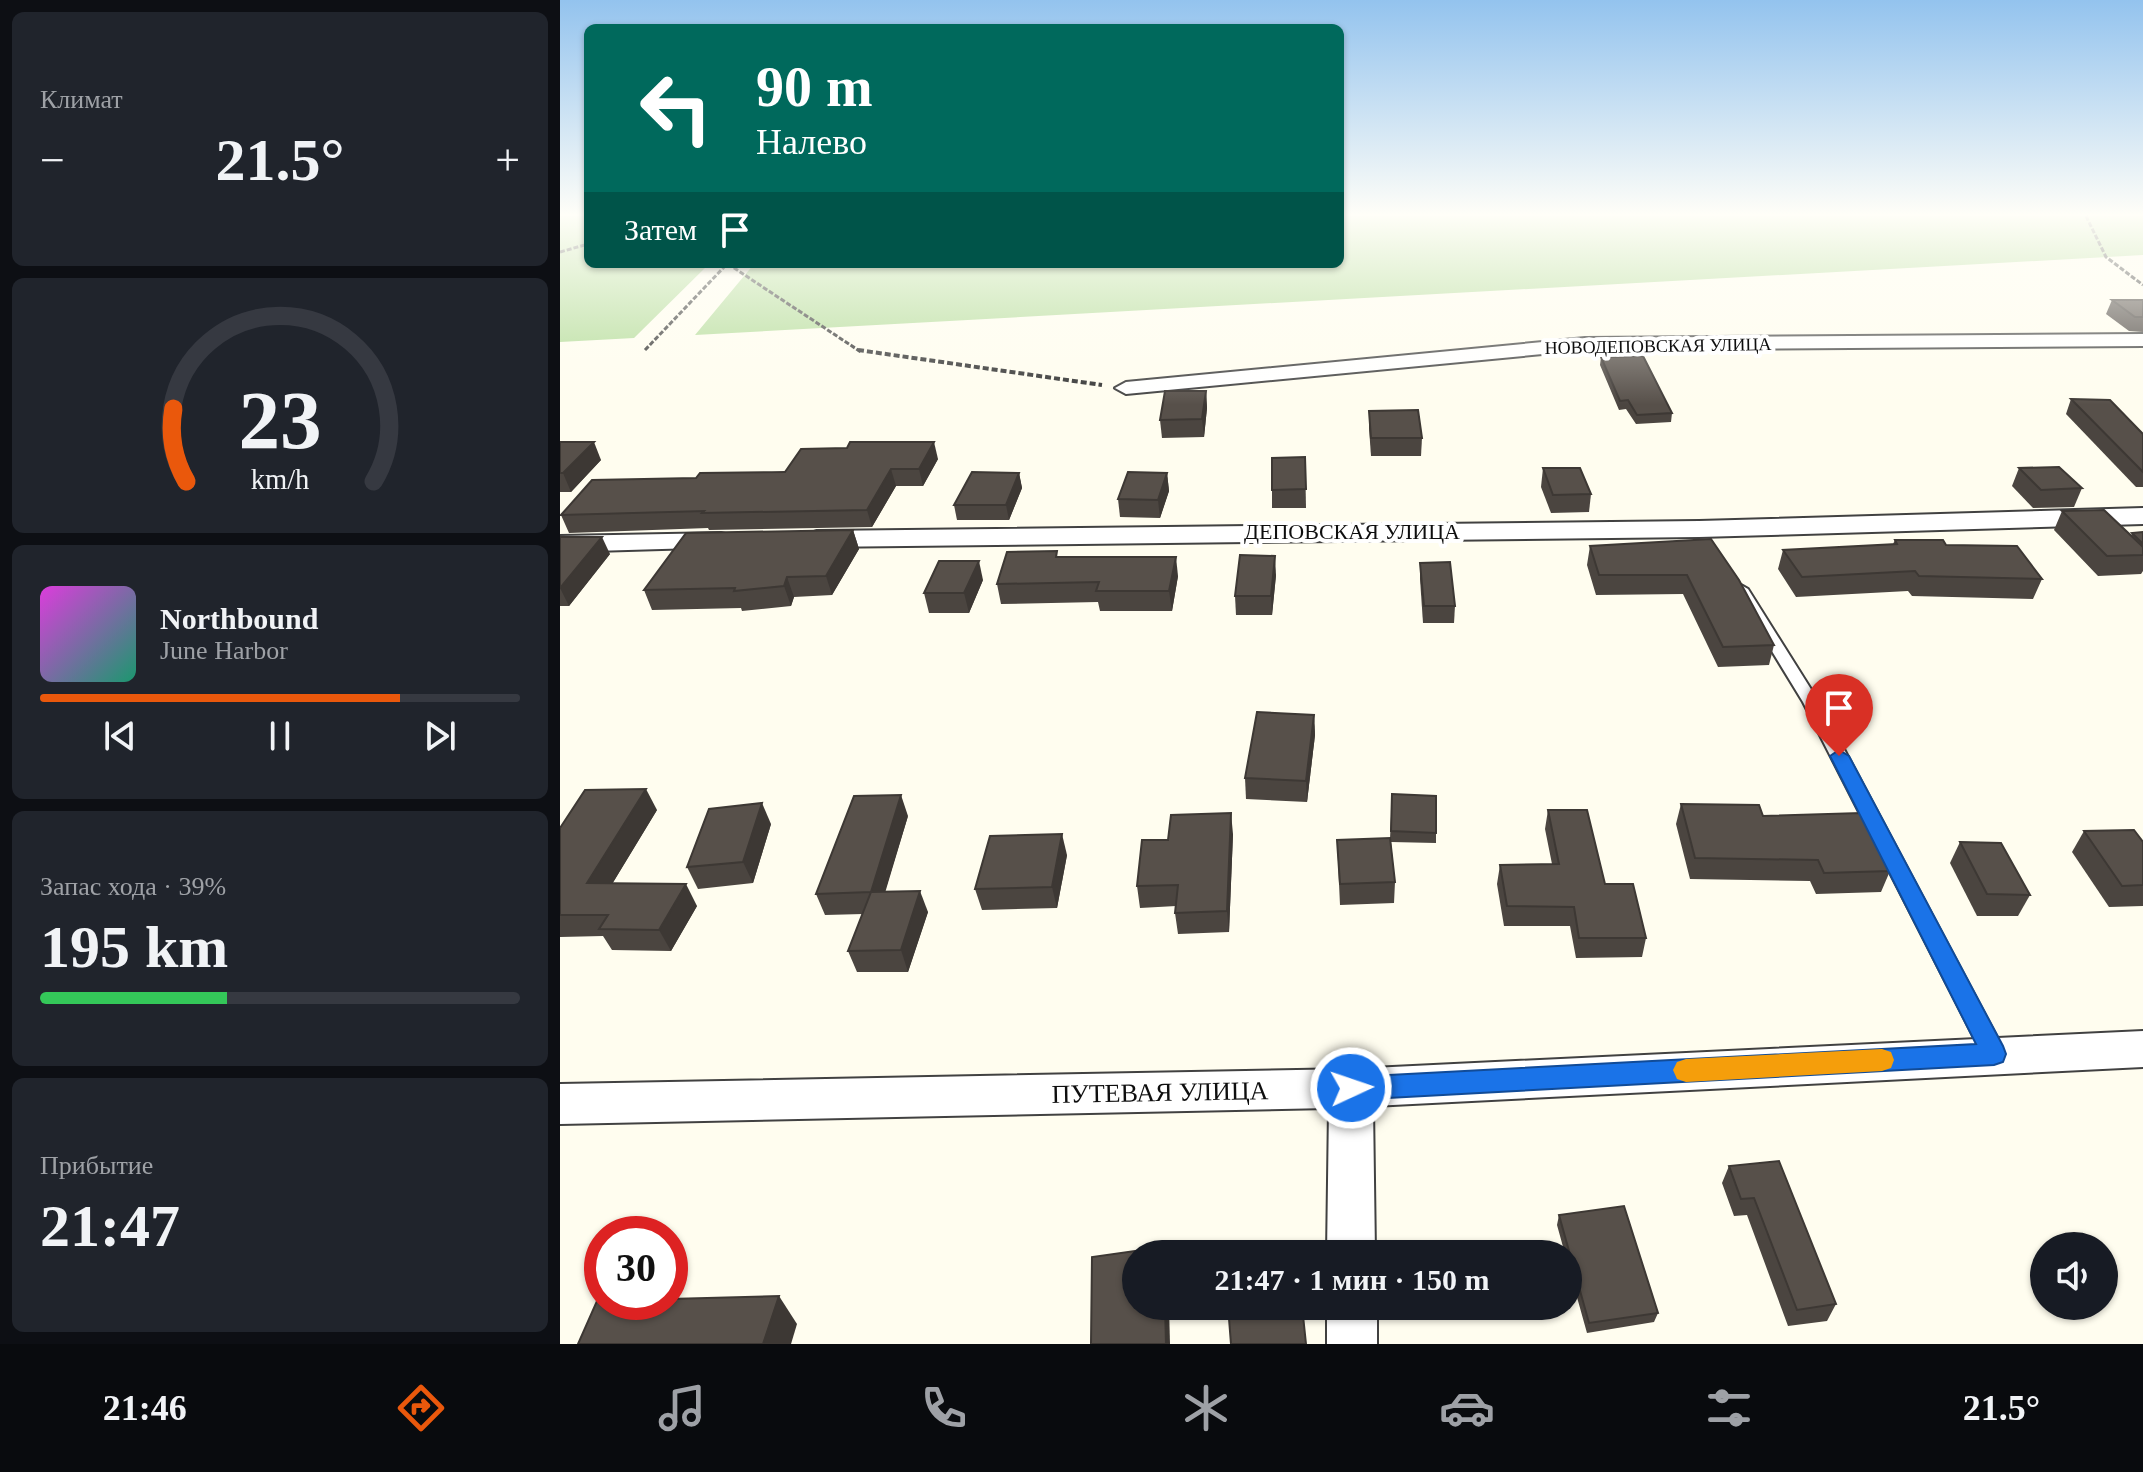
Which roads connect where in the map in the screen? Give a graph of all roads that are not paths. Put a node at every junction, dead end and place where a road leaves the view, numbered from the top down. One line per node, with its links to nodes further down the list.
1 (2143, 340): 2 (street, НОВОДЕПОВСКАЯ УЛИЦА)
2 (1126, 388)
3 (2143, 516): 4 (street, ДЕПОВСКАЯ УЛИЦА)
4 (1699, 529): 5 (street, ДЕПОВСКАЯ УЛИЦА); 8 (lane)
5 (794, 539)
6 (747, 540): 7 (street)
7 (560, 544)
8 (1715, 551)
9 (1731, 574): 11 (lane)
10 (2143, 1049): 11 (street, ПУТЕВАЯ УЛИЦА)
11 (1994, 1054): 12 (street, ПУТЕВАЯ УЛИЦА)
12 (1351, 1088): 13 (street, ПУТЕВАЯ УЛИЦА); 14 (street)
13 (560, 1104)
14 (1351, 1240)
15 (1352, 1320): 16 (street)
16 (1352, 1344)

